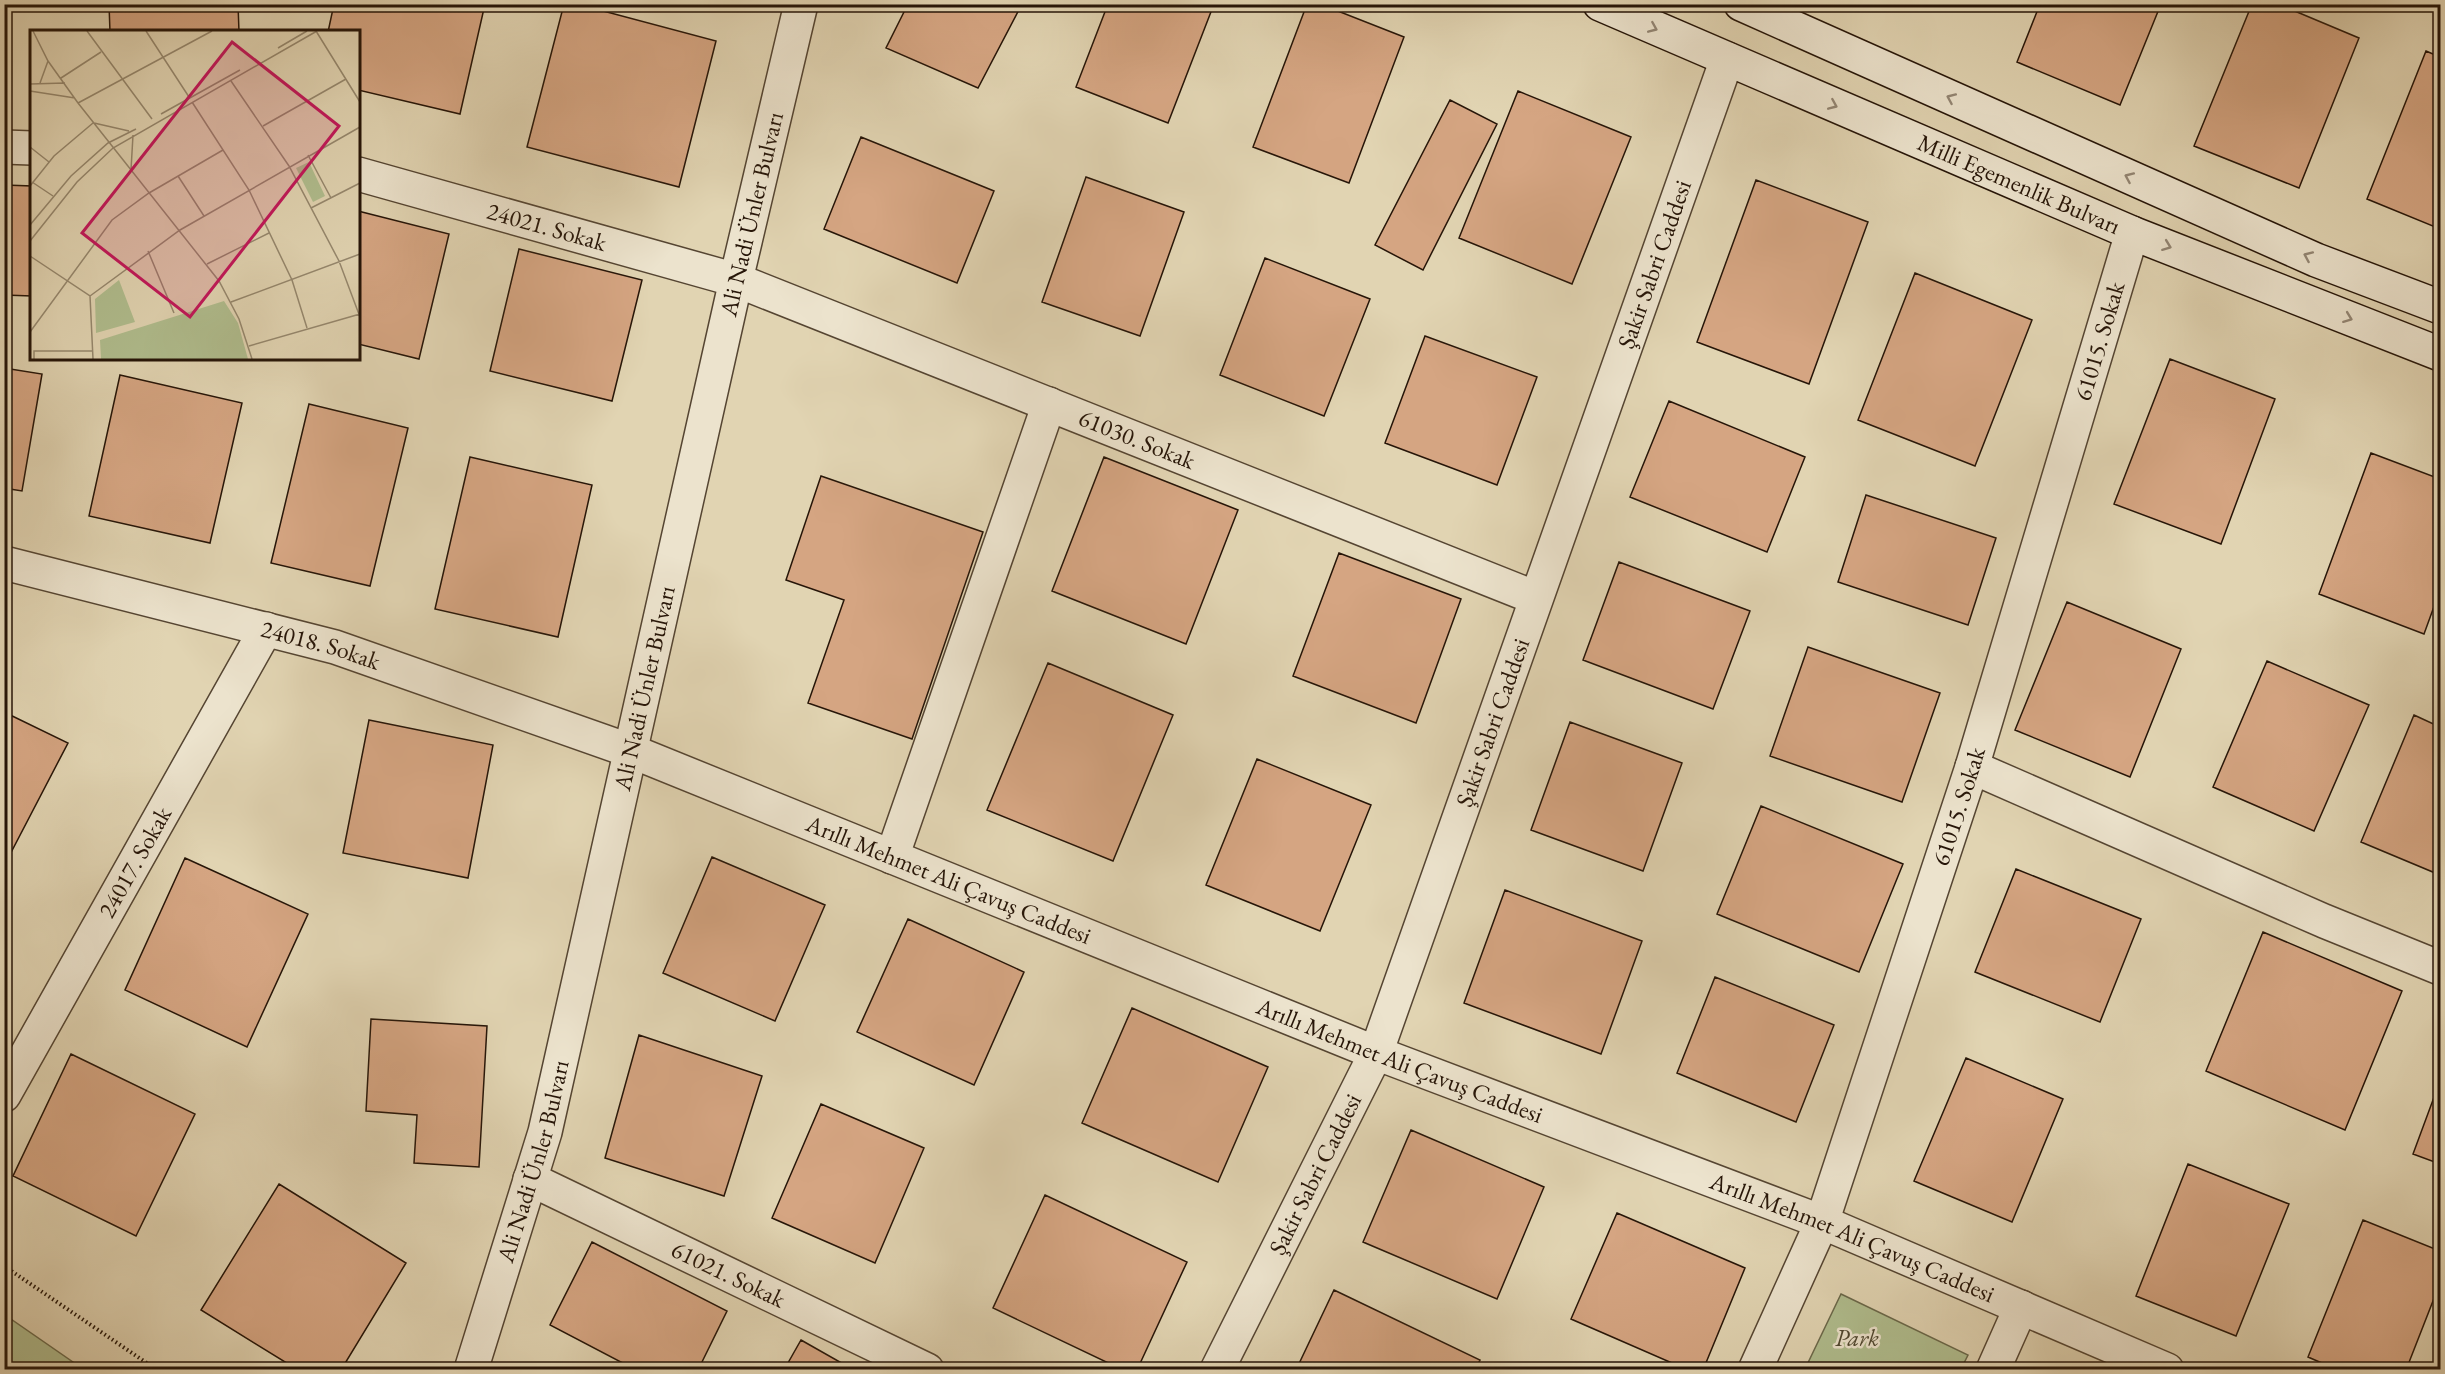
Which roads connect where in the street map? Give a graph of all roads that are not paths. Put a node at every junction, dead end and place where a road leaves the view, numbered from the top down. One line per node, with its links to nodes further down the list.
1 (801, 4): 9 (street, Ali Nadi Ünler Bulvarı)
2 (1600, 4): 4 (street, Milli Egemenlik Bulvarı, one-way to 4)
3 (1744, 5): 10 (street, Milli Egemenlik Bulvarı, one-way to 3)
4 (1727, 59): 8 (street, Milli Egemenlik Bulvarı, one-way to 8); 14 (street, Şakir Sabri Caddesi)
5 (4, 147): 6 (street)
6 (30, 148)
7 (360, 175): 9 (street, 24021. Sokak)
8 (2132, 233): 11 (street, Milli Egemenlik Bulvarı, one-way to 11); 17 (street, 61015. Sokak)
9 (736, 280): 12 (street, 61030. Sokak); 16 (street, Ali Nadi Ünler Bulvarı)
10 (2440, 307)
11 (2440, 354)
12 (1049, 404): 14 (street, 61030. Sokak); 18 (street)
13 (4, 563): 15 (street, 24018. Sokak)
14 (1536, 598): 20 (street, Şakir Sabri Caddesi)
15 (266, 629): 16 (street, 24018. Sokak); 21 (street, 24017. Sokak)
16 (630, 751): 18 (street, Arıllı Mehmet Ali Çavuş Caddesi); 22 (street, Ali Nadi Ünler Bulvarı)
17 (1972, 767): 19 (street); 23 (street, 61015. Sokak)
18 (892, 857): 20 (street, Arıllı Mehmet Ali Çavuş Caddesi)
19 (2440, 968)
20 (1376, 1053): 23 (street, Arıllı Mehmet Ali Çavuş Caddesi); 27 (street, Şakir Sabri Caddesi)
21 (4, 1095)
22 (530, 1179): 25 (street, Ali Nadi Ünler Bulvarı); 26 (street, 61021. Sokak)
23 (1822, 1222): 24 (street, Arıllı Mehmet Ali Çavuş Caddesi); 28 (street, 61015. Sokak)
24 (2021, 1307): 29 (street); 30 (street, Arıllı Mehmet Ali Çavuş Caddesi)
25 (471, 1370)
26 (927, 1370)
27 (1217, 1370)
28 (1755, 1370)
29 (1993, 1370)
30 (2167, 1370)

